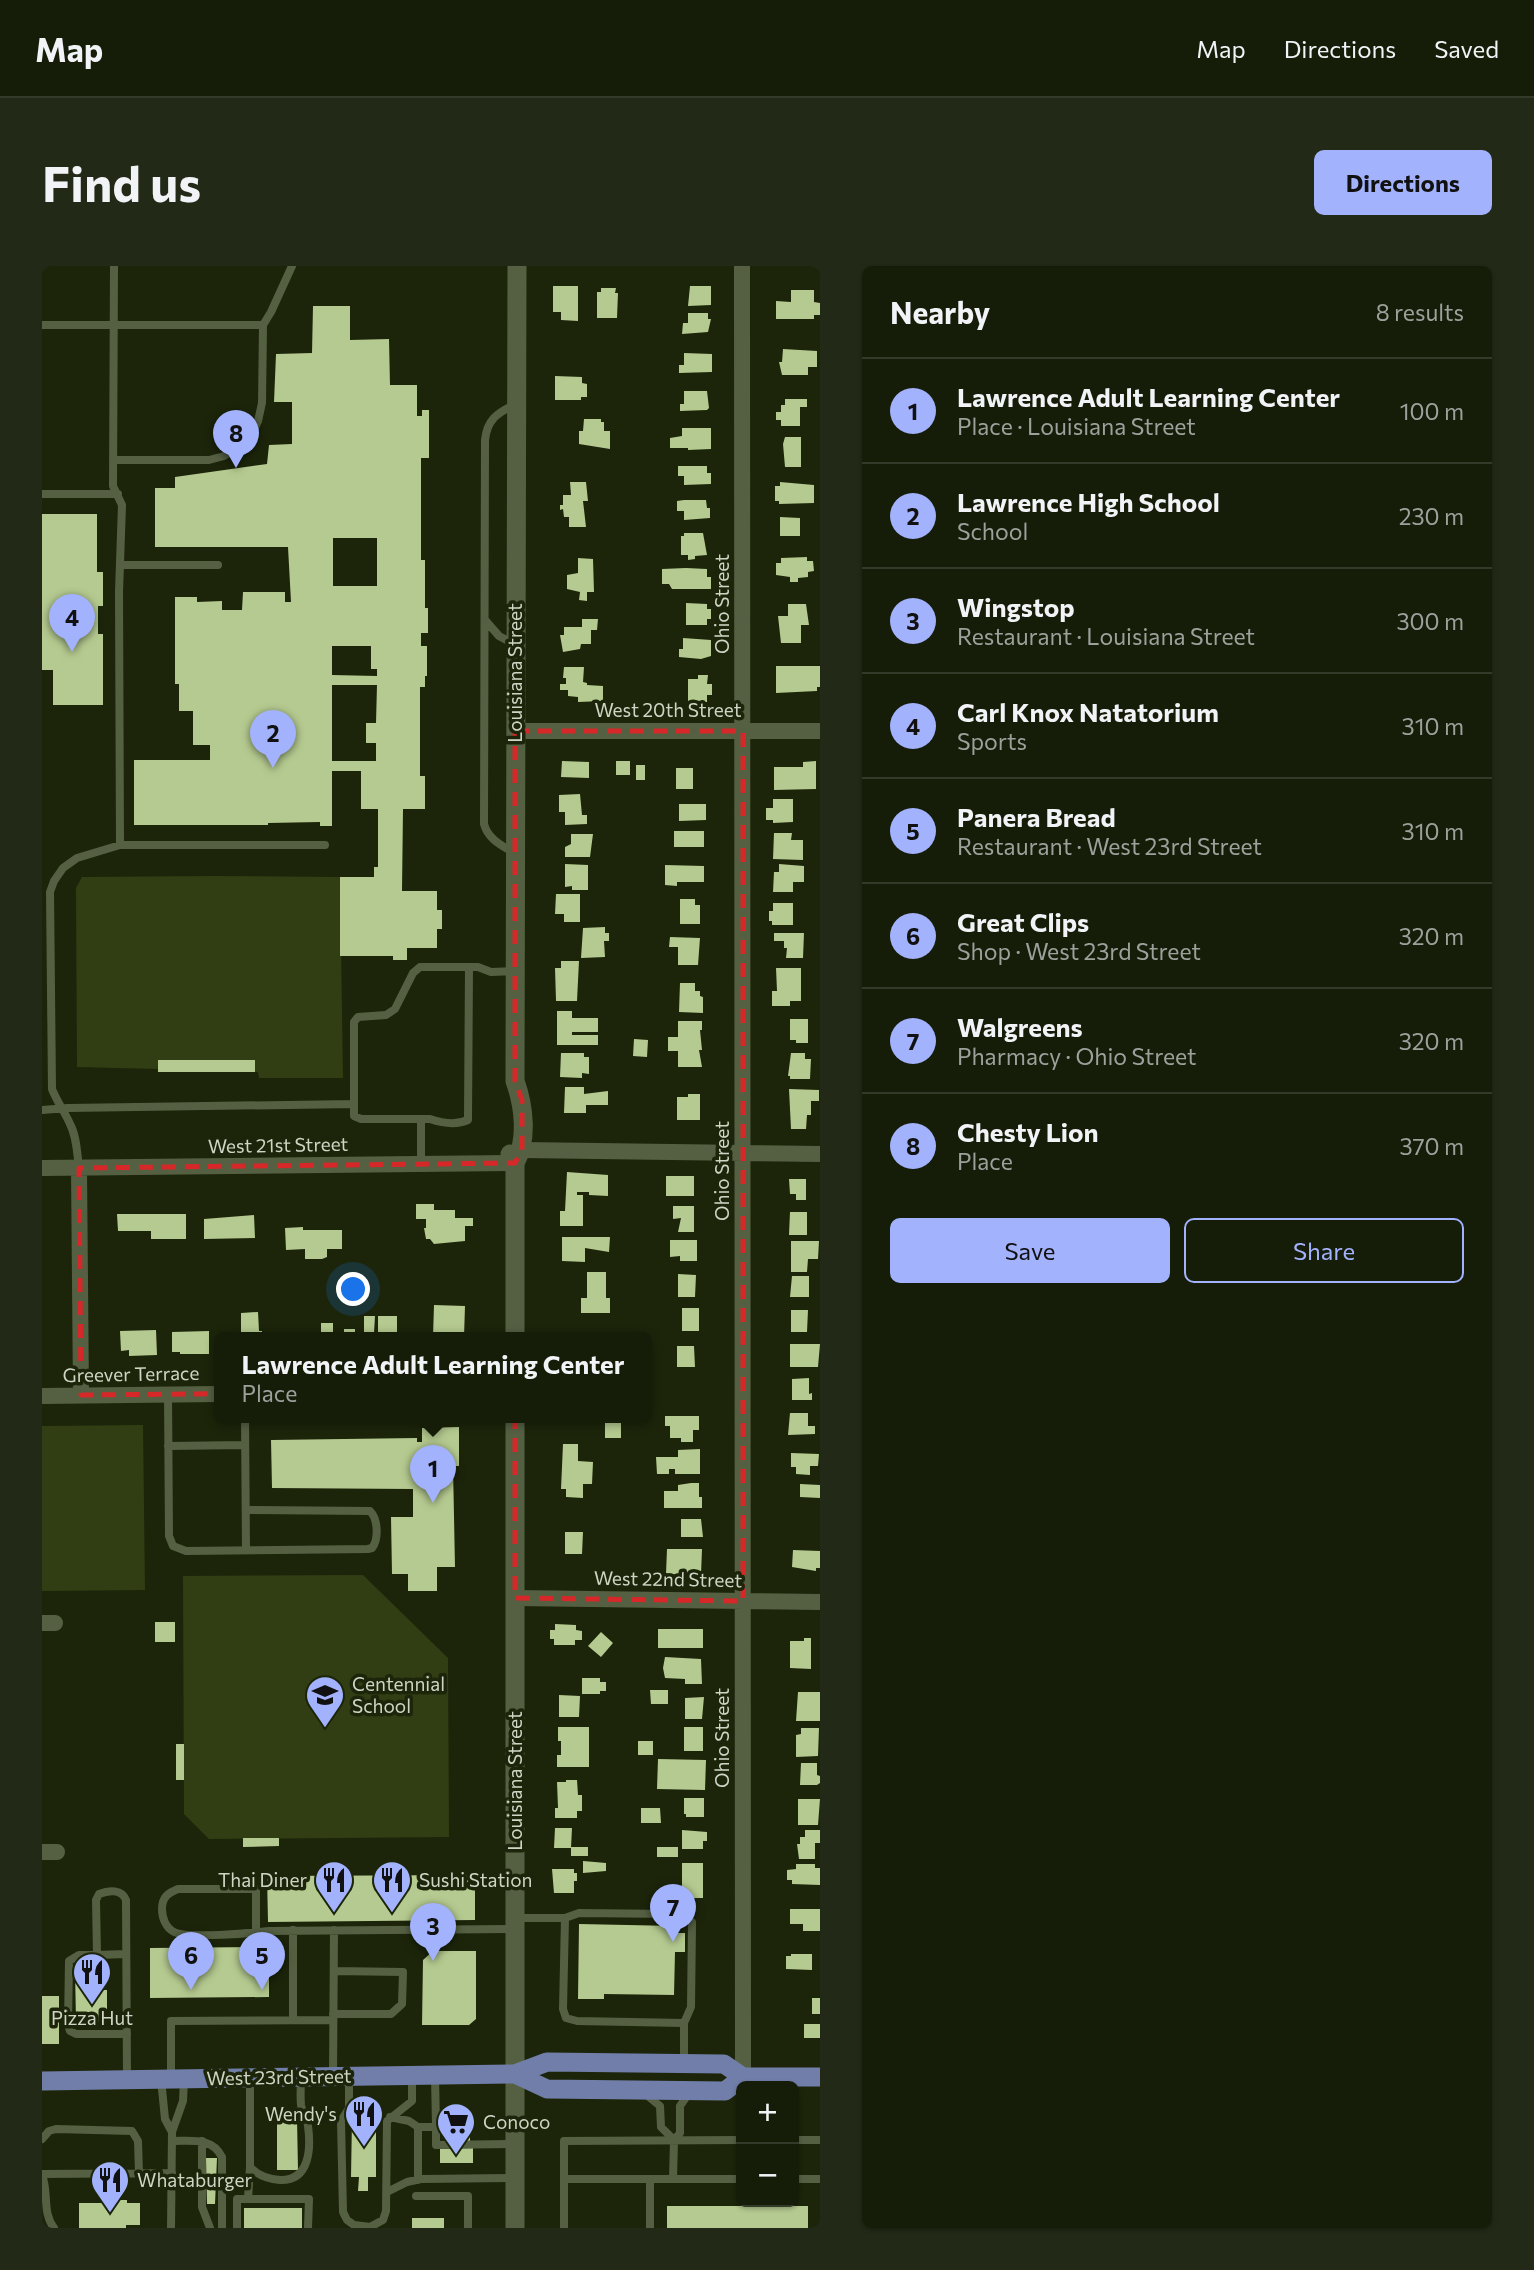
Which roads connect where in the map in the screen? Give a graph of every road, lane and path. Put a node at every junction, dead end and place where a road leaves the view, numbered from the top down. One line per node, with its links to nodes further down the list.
1 (114, 266): 6 (lane)
2 (292, 266): 7 (lane)
3 (517, 266): 8 (main road, Louisiana Street)
4 (742, 266): 17 (street, Ohio Street)
5 (42, 325): 6 (lane)
6 (114, 325): 7 (lane); 9 (lane)
7 (263, 325): 9 (lane)
8 (517, 404): 14 (lane); 15 (main road, Louisiana Street)
9 (113, 460): 11 (lane)
10 (42, 494): 11 (lane)
11 (118, 494): 12 (lane)
12 (121, 565): 13 (lane); 19 (lane)
13 (218, 565)
14 (485, 620): 15 (lane); 21 (lane)
15 (515, 645): 16 (main road, Louisiana Street)
16 (515, 731): 17 (street, West 20th Street); 21 (main road, Louisiana Street)
17 (743, 731): 18 (street, West 20th Street); 29 (street, Ohio Street)
18 (820, 731)
19 (120, 845): 20 (lane); 22 (lane)
20 (325, 845)
21 (515, 853): 24 (main road, Louisiana Street)
22 (46, 919): 26 (lane)
23 (470, 967): 24 (lane); 25 (lane); 28 (lane)
24 (515, 971): 31 (main road, Louisiana Street)
25 (354, 1104): 26 (lane); 28 (lane)
26 (60, 1109): 27 (lane); 34 (lane)
27 (42, 1110)
28 (426, 1119): 32 (lane)
29 (743, 1153): 30 (street, West 21st Street); 31 (street, West 21st Street); 47 (street, Ohio Street)
30 (820, 1154)
31 (519, 1157): 32 (street, West 21st Street); 35 (main road, Louisiana Street)
32 (421, 1164): 34 (street, West 21st Street)
33 (42, 1168): 34 (street, West 21st Street)
34 (79, 1168): 38 (street)
35 (515, 1332)
36 (168, 1394): 37 (street, Greever Terrace); 38 (street, Greever Terrace); 43 (lane)
37 (214, 1394)
38 (81, 1395): 39 (street, Greever Terrace)
39 (42, 1396)
40 (245, 1423): 42 (lane)
41 (515, 1423): 46 (main road, Louisiana Street)
42 (245, 1445): 43 (lane); 44 (lane)
43 (168, 1446): 45 (lane)
44 (246, 1510): 45 (lane); 45 (lane)
45 (246, 1550)
46 (515, 1598): 47 (street, West 22nd Street); 50 (main road, Louisiana Street)
47 (743, 1601): 48 (street, West 22nd Street); 67 (street, Ohio Street)
48 (820, 1602)
49 (565, 1918): 50 (lane); 59 (lane); 59 (lane)
50 (515, 1924): 52 (lane); 62 (main road, Louisiana Street)
51 (293, 1930): 52 (lane); 53 (lane); 58 (lane)
52 (334, 1930): 56 (lane)
53 (256, 1933): 53 (lane)
54 (126, 1954): 55 (lane); 55 (lane); 60 (lane)
55 (97, 1955): 60 (lane)
56 (334, 1971): 57 (lane); 57 (lane)
57 (333, 2017): 58 (lane); 64 (lane)
58 (293, 2020): 70 (lane)
59 (684, 2023): 61 (lane)
60 (127, 2034): 71 (lane)
61 (684, 2064): 62 (main road, West 23rd Street); 67 (main road, West 23rd Street)
62 (515, 2074): 63 (main road, West 23rd Street); 73 (main road, West 23rd Street); 85 (main road, Louisiana Street)
63 (435, 2075): 65 (main road, West 23rd Street); 77 (lane)
64 (341, 2076): 65 (main road, West 23rd Street); 66 (main road, West 23rd Street); 101 (lane)
65 (412, 2076): 75 (lane)
66 (301, 2077): 69 (main road, West 23rd Street); 86 (lane)
67 (743, 2077): 68 (main road, West 23rd Street); 74 (main road, West 23rd Street)
68 (820, 2077)
69 (250, 2078): 70 (main road, West 23rd Street); 86 (lane)
70 (172, 2079): 71 (main road, West 23rd Street); 78 (lane); 78 (lane)
71 (127, 2080): 72 (main road, West 23rd Street)
72 (42, 2081)
73 (640, 2090): 74 (main road, West 23rd Street); 80 (lane)
74 (691, 2090): 80 (lane)
75 (390, 2117): 76 (lane); 98 (lane)
76 (418, 2127): 77 (lane); 97 (lane)
77 (436, 2127): 85 (lane)
78 (172, 2136): 84 (lane); 87 (lane)
79 (42, 2139): 89 (lane)
80 (674, 2140): 81 (lane); 91 (lane); 93 (lane)
81 (736, 2140)
82 (799, 2140): 83 (lane)
83 (820, 2140)
84 (202, 2141): 104 (lane); 105 (lane)
85 (515, 2144): 90 (main road, Louisiana Street)
86 (250, 2167): 100 (lane)
87 (172, 2173): 89 (lane); 103 (lane)
88 (42, 2174): 89 (lane); 102 (lane)
89 (139, 2174)
90 (515, 2178): 97 (lane); 110 (main road, Louisiana Street)
91 (564, 2179): 92 (lane); 111 (lane)
92 (650, 2179): 93 (lane); 112 (lane)
93 (673, 2179): 94 (lane)
94 (736, 2179)
95 (799, 2179): 96 (lane)
96 (820, 2179)
97 (418, 2180): 98 (lane)
98 (387, 2192): 101 (lane)
99 (416, 2196): 109 (lane)
100 (248, 2199): 106 (lane); 107 (lane)
101 (343, 2212): 108 (lane)
102 (54, 2228)
103 (171, 2228)
104 (210, 2228)
105 (222, 2228)
106 (237, 2228)
107 (308, 2228)
108 (343, 2228)
109 (468, 2228)
110 (515, 2228)
111 (564, 2228)
112 (650, 2228)

